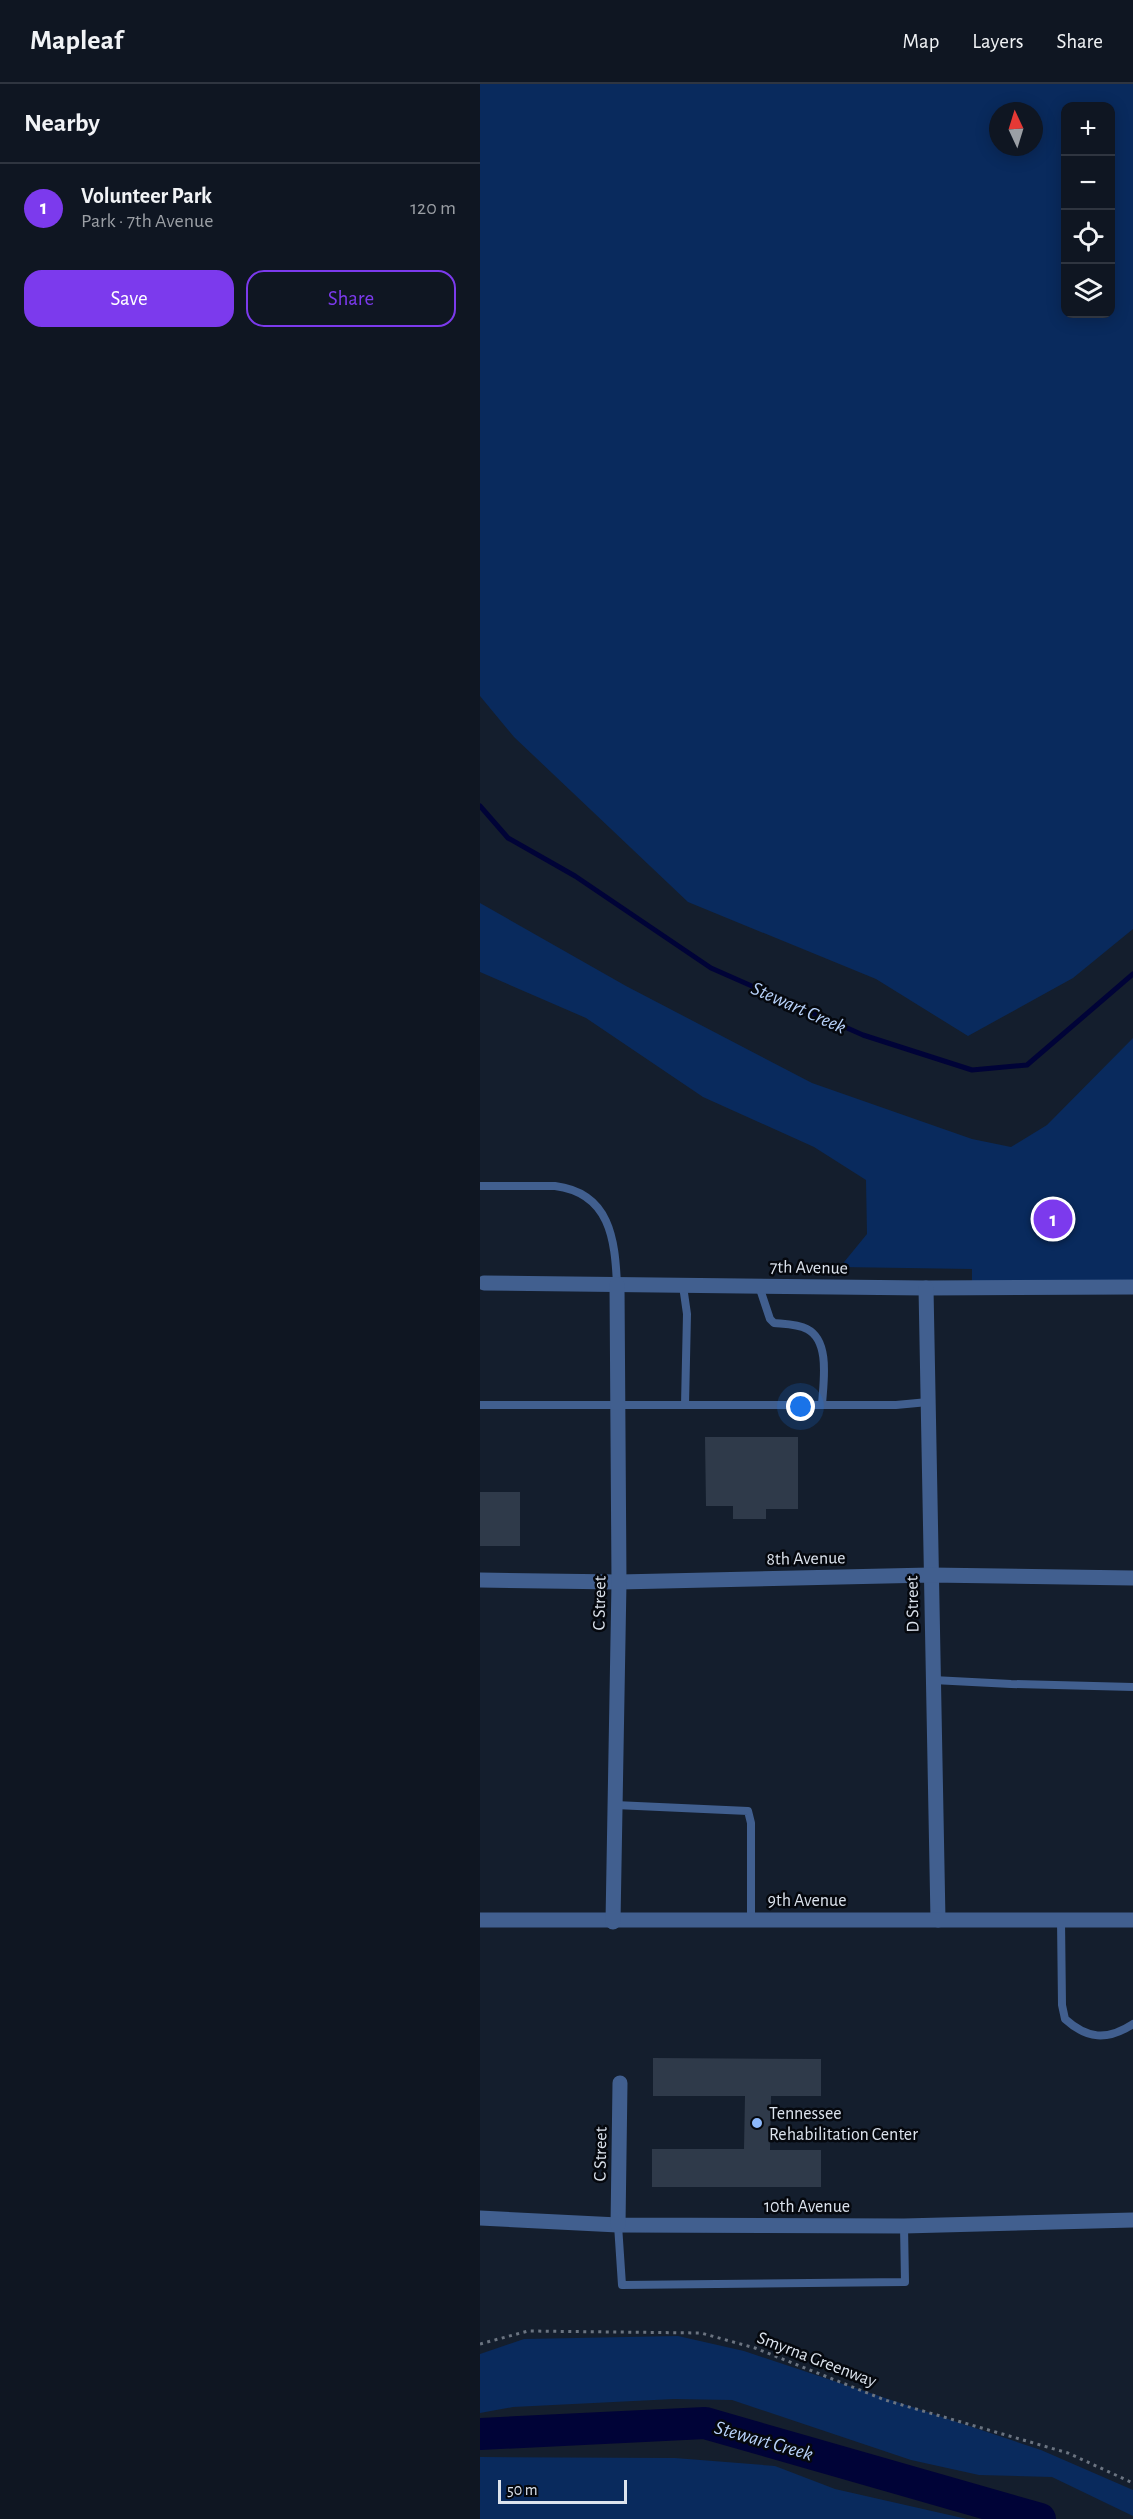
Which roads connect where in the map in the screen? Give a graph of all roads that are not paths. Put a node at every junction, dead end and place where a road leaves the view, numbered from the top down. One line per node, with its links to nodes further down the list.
1 (480, 1186): 3 (lane)
2 (482, 1283): 3 (street, 7th Avenue)
3 (617, 1285): 4 (street, 7th Avenue); 9 (street, C Street)
4 (683, 1286): 5 (street, 7th Avenue); 10 (lane)
5 (759, 1286): 7 (street, 7th Avenue); 11 (lane)
6 (1133, 1287): 7 (street, 7th Avenue)
7 (926, 1288): 8 (street, D Street)
8 (928, 1402): 11 (lane); 13 (street, D Street)
9 (618, 1405): 10 (lane); 12 (lane); 16 (street, C Street)
10 (685, 1405): 11 (lane)
11 (822, 1405)
12 (480, 1406)
13 (930, 1575): 14 (street, 8th Avenue); 16 (street, 8th Avenue); 17 (street, D Street)
14 (1133, 1578)
15 (480, 1580): 16 (street, 8th Avenue)
16 (620, 1582): 19 (street, C Street)
17 (933, 1680): 18 (lane); 22 (street, D Street)
18 (1133, 1687)
19 (615, 1805): 20 (lane); 25 (street, C Street)
20 (751, 1919): 22 (street, 9th Avenue); 25 (street, 9th Avenue)
21 (480, 1920): 25 (street, 9th Avenue)
22 (938, 1920): 23 (street, 9th Avenue)
23 (1061, 1920): 24 (street, 9th Avenue); 26 (lane)
24 (1133, 1920)
25 (613, 1922)
26 (1133, 2024)
27 (620, 2083): 30 (street, C Street)
28 (480, 2218): 30 (street, 10th Avenue)
29 (1133, 2220): 31 (street, 10th Avenue)
30 (618, 2225): 31 (street, 10th Avenue); 31 (lane)
31 (903, 2226)

